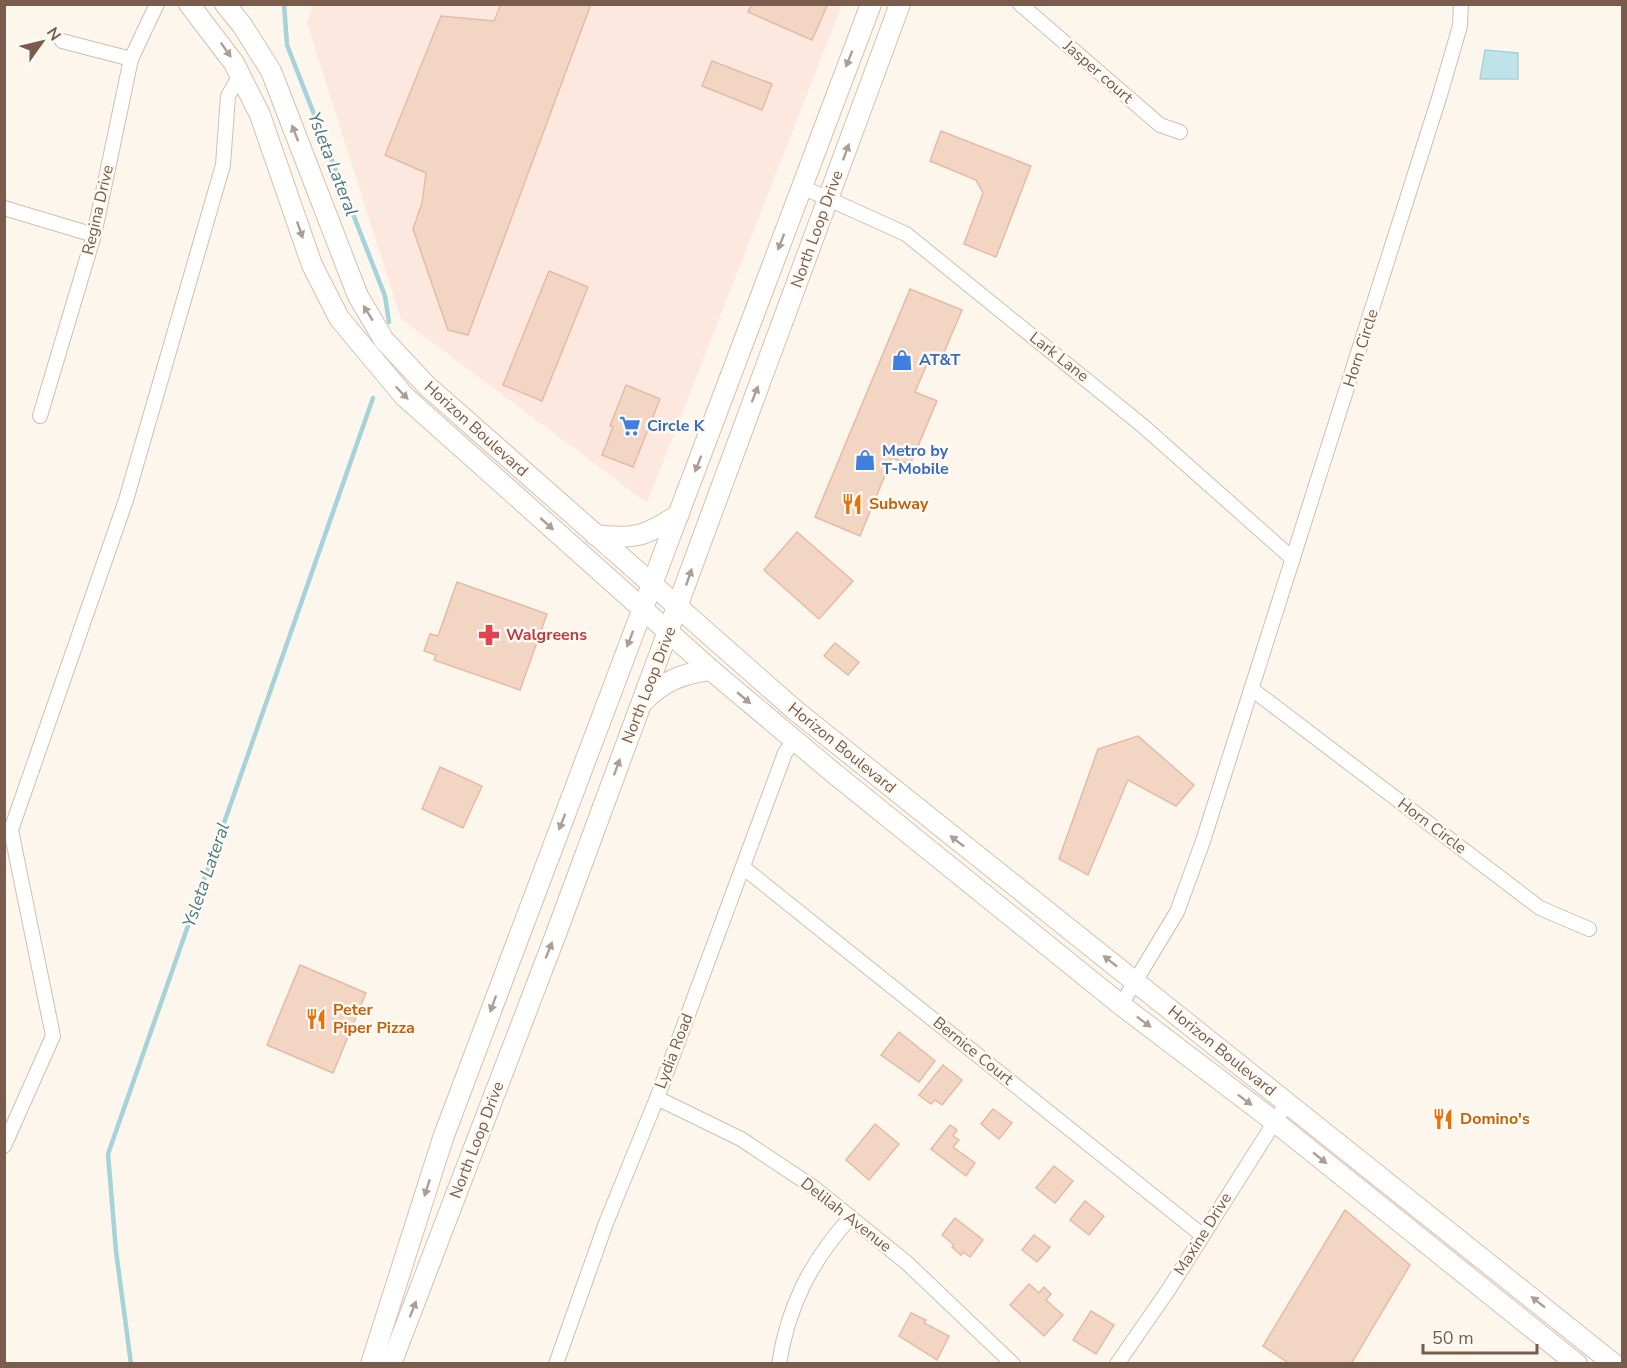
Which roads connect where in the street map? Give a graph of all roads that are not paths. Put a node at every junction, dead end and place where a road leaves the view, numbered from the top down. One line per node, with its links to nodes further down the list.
1 (157, 4): 9 (street, Regina Drive)
2 (189, 4): 10 (main road, Horizon Boulevard, one-way to 10)
3 (225, 4): 18 (main road, Horizon Boulevard, one-way to 3)
4 (871, 4): 12 (main road, North Loop Drive, one-way to 12)
5 (900, 4): 13 (main road, North Loop Drive, one-way to 5)
6 (1020, 4): 11 (street, Jasper court)
7 (1461, 4): 19 (street, Horn Circle)
8 (62, 40): 9 (street)
9 (131, 59): 15 (street, Regina Drive)
10 (240, 75): 21 (main road, Horizon Boulevard, one-way to 21); 37 (street)
11 (1180, 132)
12 (802, 187): 13 (street, Lark Lane); 17 (main road, North Loop Drive, one-way to 17)
13 (829, 197): 19 (street, Lark Lane); 22 (main road, North Loop Drive, one-way to 13)
14 (4, 208): 15 (street)
15 (94, 235): 16 (street, Regina Drive)
16 (40, 416)
17 (679, 514): 18 (main road); 20 (main road, North Loop Drive)
18 (595, 535): 20 (main road, Horizon Boulevard)
19 (1293, 559): 25 (street, Horn Circle)
20 (652, 585): 21 (main road, North Loop Drive); 22 (main road, Horizon Boulevard)
21 (642, 608): 23 (main road, Horizon Boulevard); 41 (main road, North Loop Drive, one-way to 41)
22 (678, 608): 23 (main road, North Loop Drive); 31 (main road, Horizon Boulevard, one-way to 22)
23 (669, 632): 24 (main road, Horizon Boulevard); 26 (main road, North Loop Drive)
24 (711, 670): 26 (main road); 27 (main road, Horizon Boulevard, one-way to 27)
25 (1253, 690): 30 (street, Horn Circle); 32 (street, Horn Circle)
26 (640, 705): 42 (main road, North Loop Drive, one-way to 26)
27 (794, 740): 28 (street, Lydia Road); 29 (main road, Horizon Boulevard)
28 (744, 868): 34 (street, Lydia Road); 39 (street, Bernice Court)
29 (1016, 920): 31 (main road); 33 (main road, Horizon Boulevard)
30 (1589, 929)
31 (1075, 933): 32 (main road, Horizon Boulevard, one-way to 31)
32 (1136, 981): 33 (street, Horn Circle); 35 (main road, Horizon Boulevard)
33 (1121, 1005): 36 (main road, Horizon Boulevard, one-way to 36)
34 (657, 1098): 38 (street, Delilah Avenue); 43 (street, Lydia Road)
35 (1286, 1104): 36 (street, Maxine Drive); 40 (main road, Horizon Boulevard, one-way to 35)
36 (1275, 1122): 39 (street, Maxine Drive); 47 (main road, Horizon Boulevard, one-way to 47)
37 (4, 1146)
38 (850, 1218): 44 (street); 45 (street, Delilah Avenue)
39 (1202, 1235): 46 (street, Maxine Drive)
40 (1605, 1359)
41 (371, 1364)
42 (392, 1364)
43 (556, 1364)
44 (779, 1364)
45 (1013, 1364)
46 (1117, 1364)
47 (1577, 1364)

